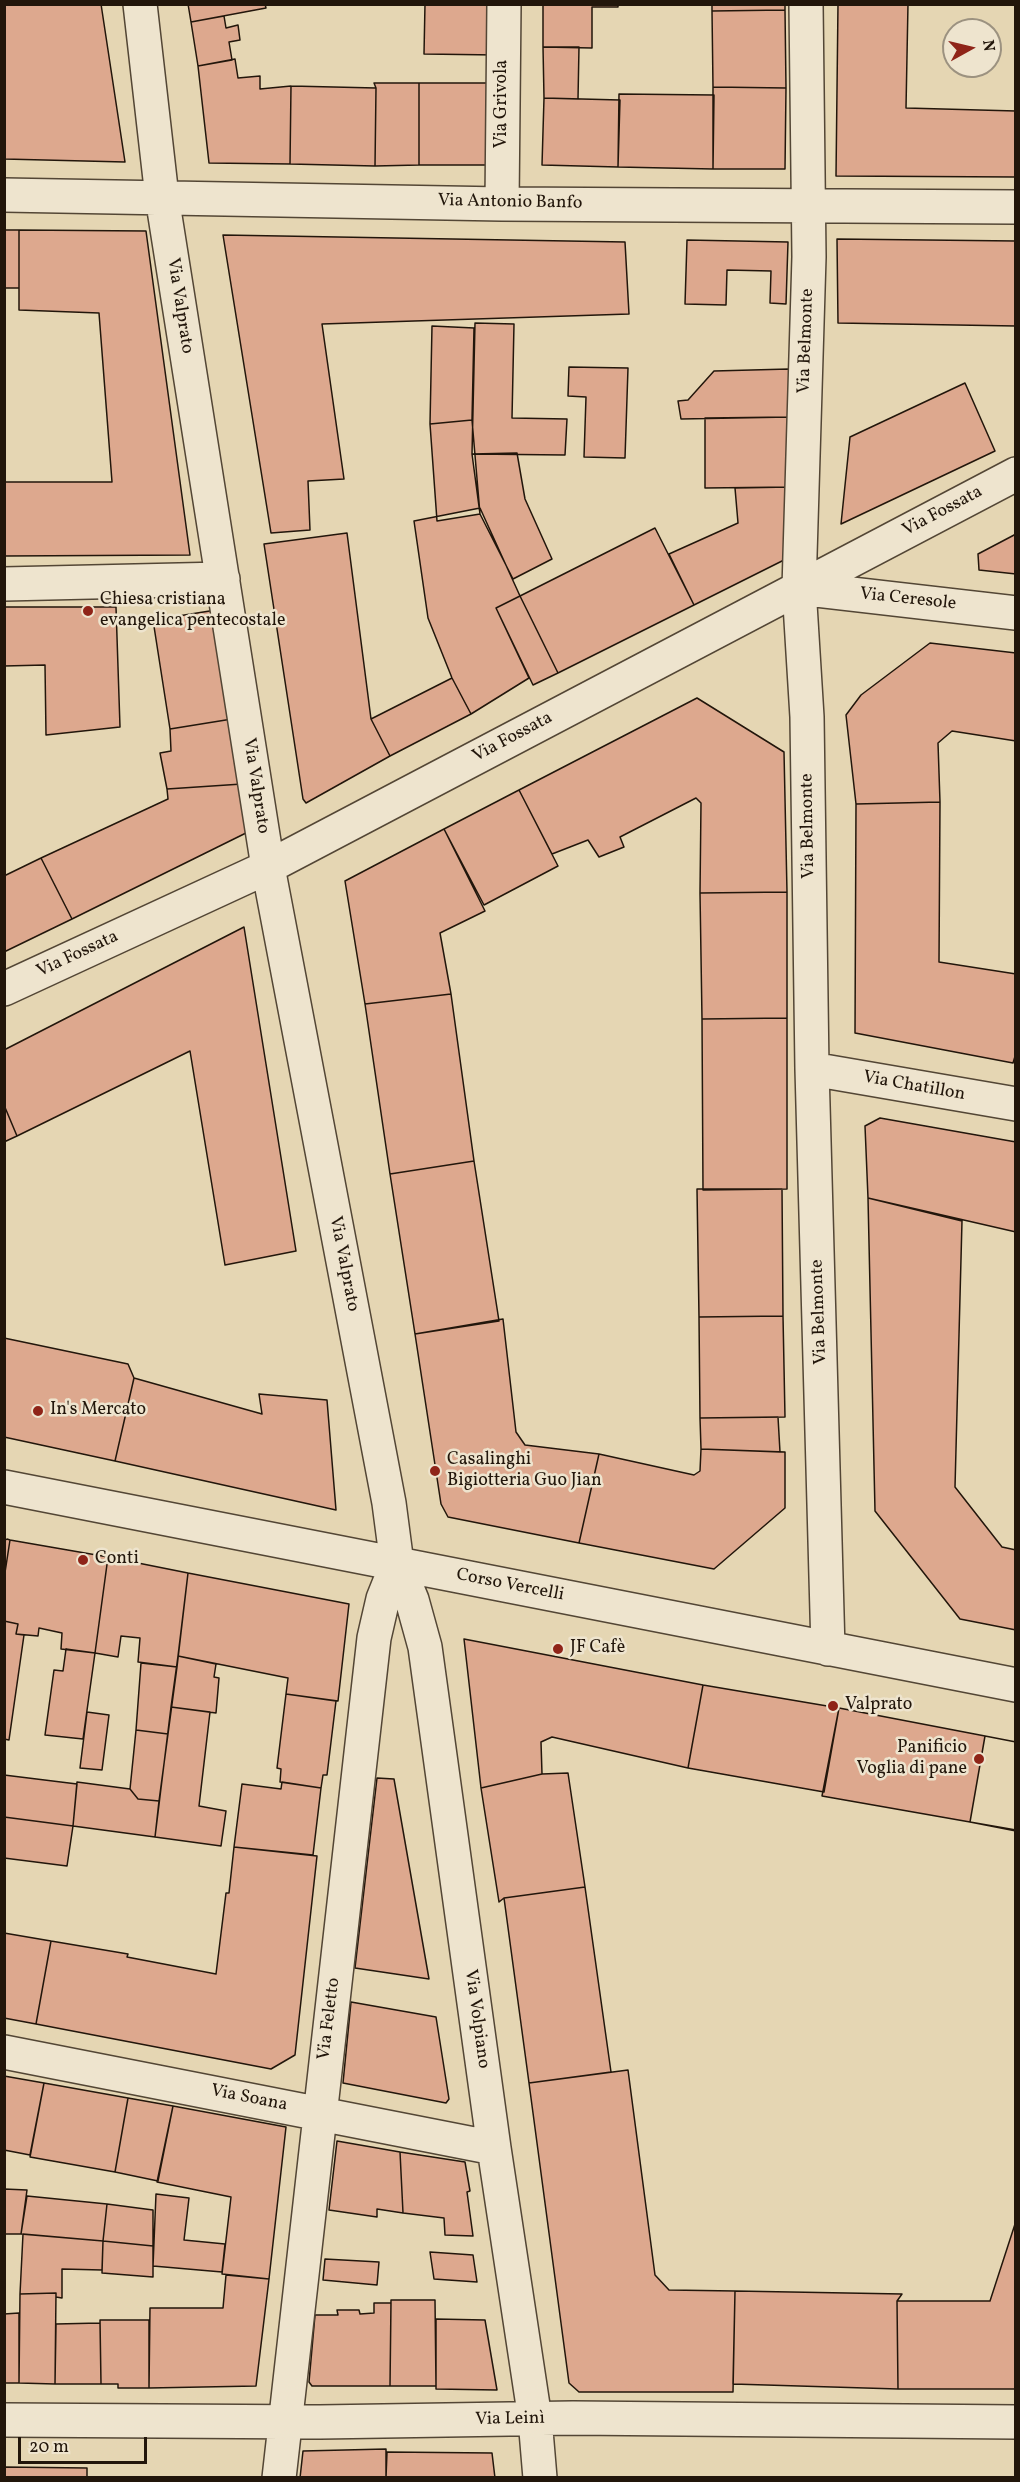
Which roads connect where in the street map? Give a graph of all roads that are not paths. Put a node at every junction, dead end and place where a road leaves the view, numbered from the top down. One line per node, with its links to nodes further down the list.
1 (140, 4): 5 (street, Via Valprato)
2 (504, 4): 6 (street, Via Grivola)
3 (806, 4): 7 (street, Via Belmonte)
4 (4, 195): 5 (street, Via Antonio Banfo)
5 (162, 197): 6 (street, Via Antonio Banfo); 10 (street, Via Valprato)
6 (502, 204): 7 (street, Via Antonio Banfo)
7 (809, 207): 8 (street, Via Antonio Banfo); 12 (street, Via Belmonte)
8 (1016, 207)
9 (1016, 474): 12 (street, Via Fossata)
10 (223, 579): 11 (street); 14 (street, Via Valprato)
11 (4, 584)
12 (800, 588): 13 (street, Via Ceresole); 14 (street, Via Fossata); 16 (street, Via Belmonte)
13 (1016, 613)
14 (268, 867): 15 (street, Via Fossata); 19 (street, Via Valprato)
15 (4, 989)
16 (812, 1070): 17 (street, Via Chatillon); 20 (street, Via Belmonte)
17 (1016, 1104)
18 (4, 1487): 19 (street, Corso Vercelli)
19 (397, 1564): 20 (street, Corso Vercelli); 23 (street, Via Feletto); 24 (street, Via Volpiano)
20 (828, 1648): 21 (street, Corso Vercelli)
21 (1016, 1686)
22 (4, 2052): 23 (street, Via Soana)
23 (320, 2114): 24 (street, Via Soana); 27 (street, Via Feletto)
24 (494, 2148): 25 (street, Via Volpiano)
25 (535, 2419): 27 (street, Via Leinì); 28 (street, Via Leinì); 30 (street, Via Volpiano)
26 (4, 2420): 27 (street, Via Leinì)
27 (286, 2422): 29 (street, Via Feletto)
28 (1016, 2422)
29 (279, 2478)
30 (540, 2478)

